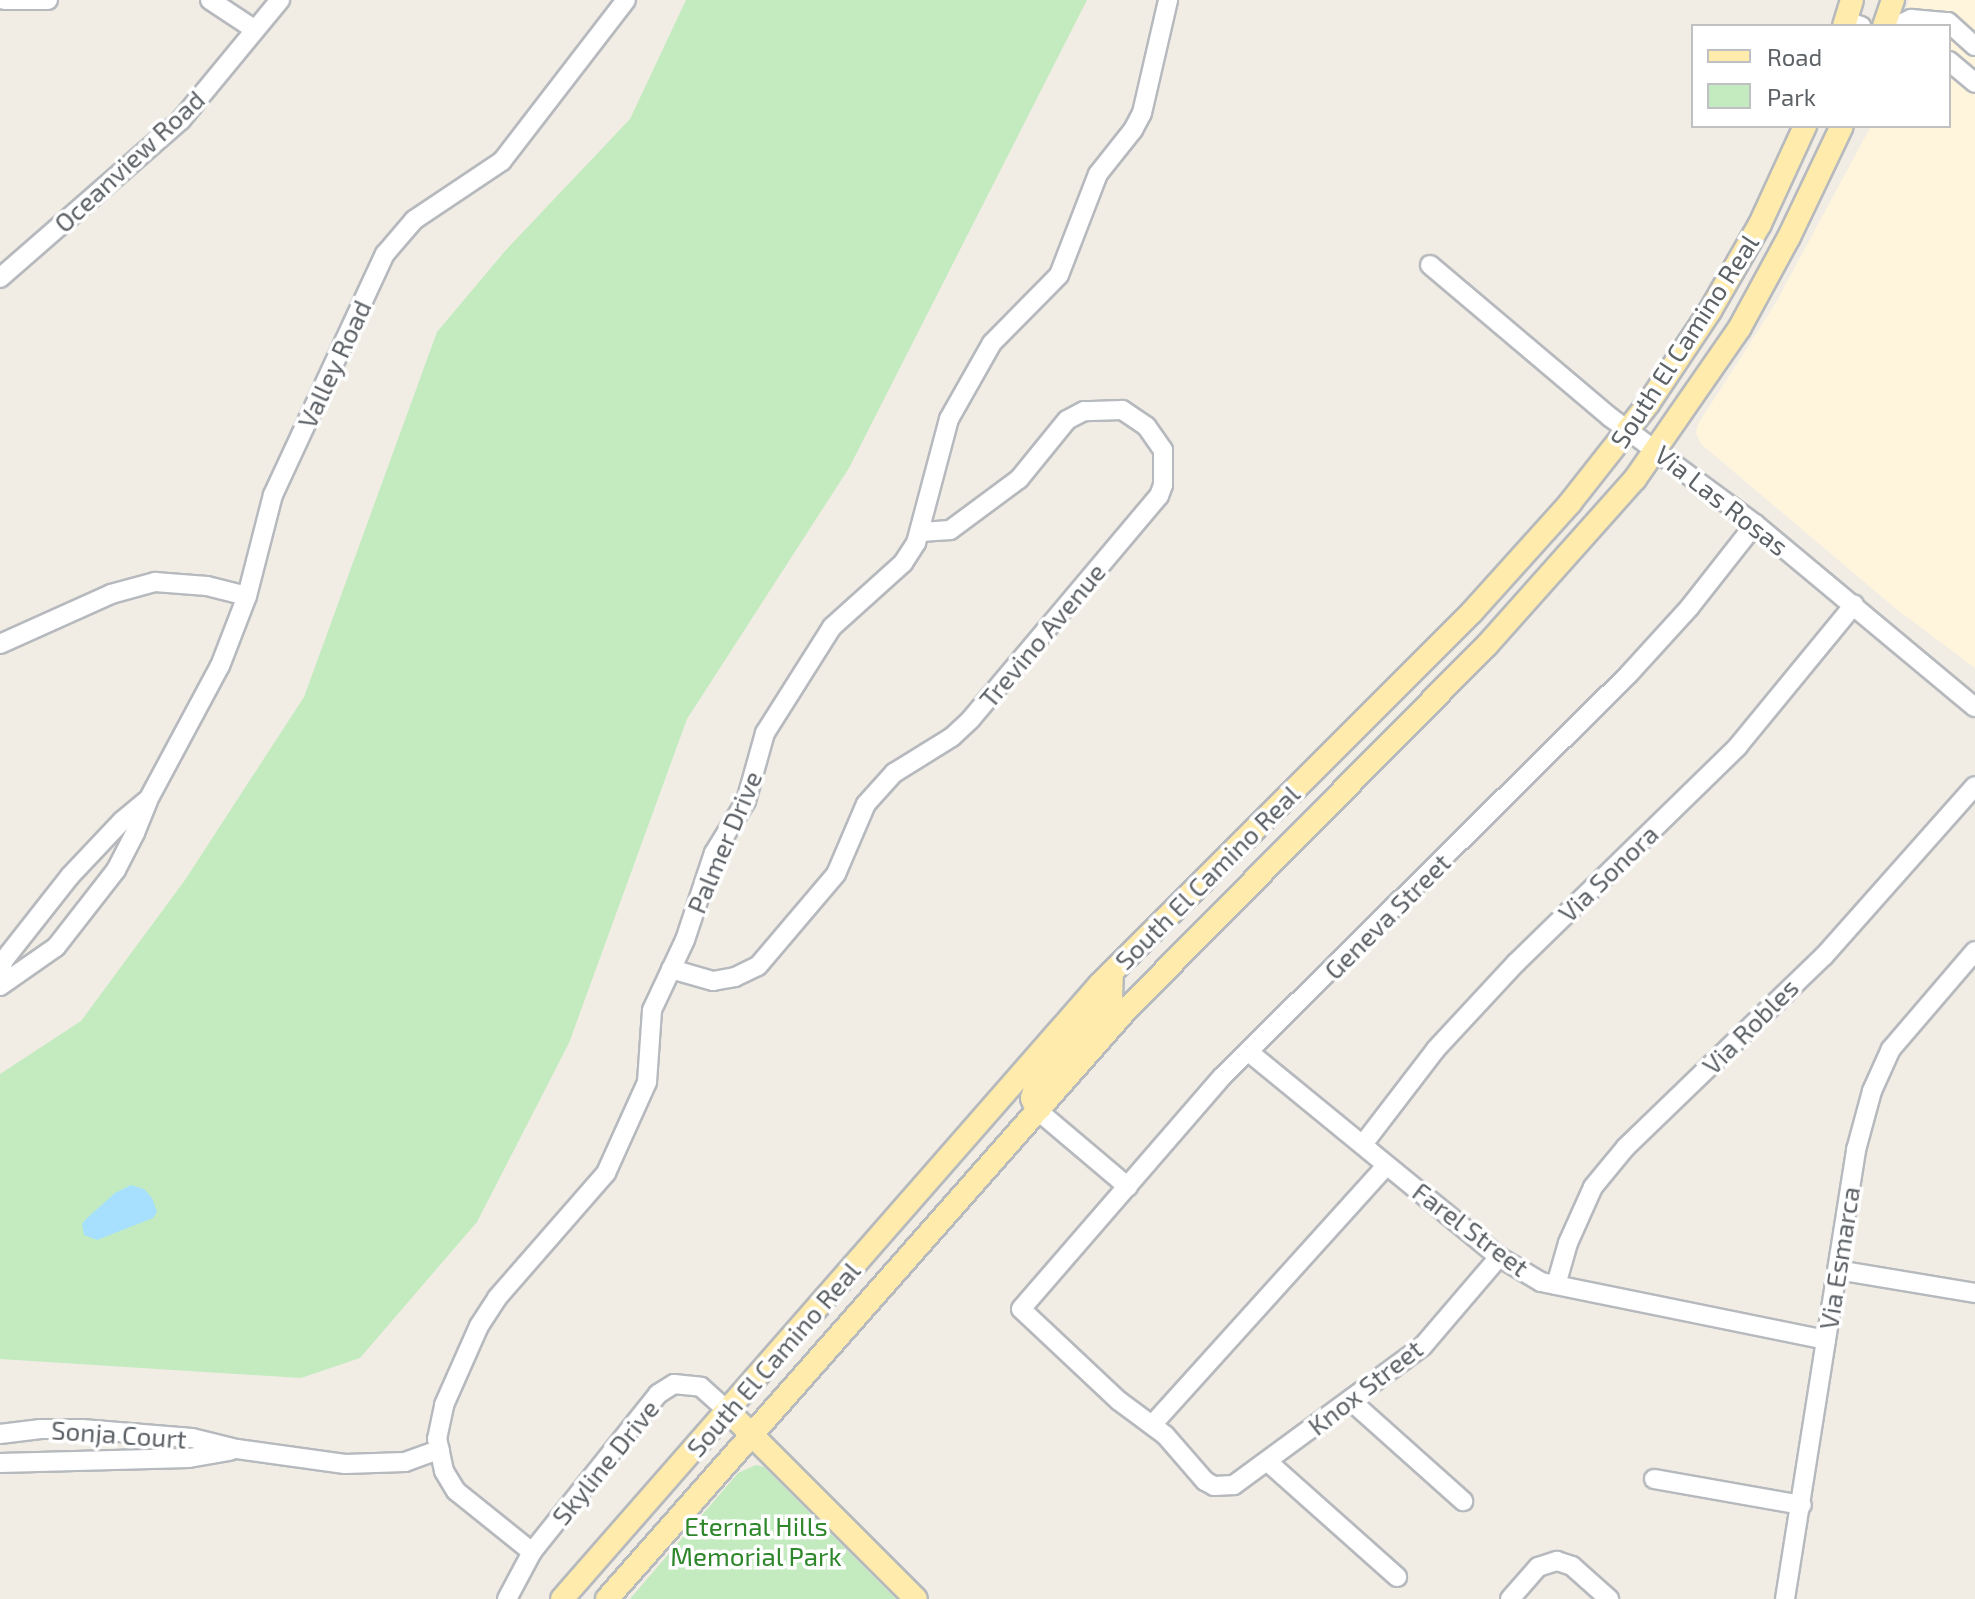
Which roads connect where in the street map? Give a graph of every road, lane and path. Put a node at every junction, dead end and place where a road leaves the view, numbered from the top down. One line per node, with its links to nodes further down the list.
1 (4, 0): 2 (street)
2 (48, 0)
3 (210, 0): 12 (street)
4 (280, 0): 12 (street, Oceanview Road)
5 (626, 0): 24 (street, Valley Road)
6 (1168, 0): 23 (street, Palmer Drive)
7 (1893, 0): 8 (main road)
8 (1885, 24)
9 (1900, 24): 10 (street)
10 (1950, 24)
11 (1951, 25): 13 (street)
12 (254, 29): 19 (street, Oceanview Road)
13 (1975, 46)
14 (1951, 63): 15 (street)
15 (1975, 83)
16 (1804, 128): 20 (main road, South El Camino Real)
17 (1841, 128): 21 (main road, South El Camino Real)
18 (1430, 265): 20 (street, Via Las Rosas)
19 (0, 278)
20 (1629, 429): 21 (street, Via Las Rosas); 33 (main road, South El Camino Real)
21 (1656, 449): 22 (street, Via Las Rosas); 36 (main road, South El Camino Real)
22 (1755, 524): 25 (street, Via Las Rosas); 35 (street, Geneva Street)
23 (921, 532): 31 (street, Palmer Drive); 31 (street, Trevino Avenue)
24 (247, 596): 26 (street); 29 (street, Valley Road)
25 (1854, 605): 27 (street, Via Las Rosas); 37 (street, Via Sonora)
26 (0, 644)
27 (1975, 707)
28 (1975, 786): 42 (street, Via Robles)
29 (148, 800): 32 (street, Valley Road); 34 (street, Valley Road)
30 (1975, 951): 41 (street, Via Esmarca)
31 (671, 969): 51 (street, Palmer Drive)
32 (0, 972)
33 (1112, 972): 36 (main road); 46 (main road, South El Camino Real)
34 (0, 986)
35 (1250, 1053): 37 (street, Farel Street); 39 (street, Geneva Street)
36 (1037, 1110): 39 (street); 49 (main road, South El Camino Real)
37 (1364, 1143): 38 (street, Farel Street)
38 (1387, 1165): 40 (street, Farel Street); 47 (street)
39 (1128, 1187): 47 (street, Geneva Street)
40 (1499, 1257): 42 (street, Farel Street); 45 (street, Knox Street)
41 (1838, 1270): 43 (street); 44 (street, Via Esmarca)
42 (1556, 1285): 44 (street, Farel Street)
43 (1975, 1293)
44 (1826, 1340): 56 (street, Via Esmarca)
45 (1350, 1400): 53 (street, Knox Street); 55 (street)
46 (729, 1412): 49 (main road); 57 (street, Skyline Drive); 60 (main road, South El Camino Real)
47 (1152, 1425): 53 (street, Knox Street)
48 (0, 1434): 50 (street, Sonja Court)
49 (753, 1434): 61 (main road, South El Camino Real); 62 (main road)
50 (237, 1449): 51 (street, Sonja Court); 52 (street, Sonja Court)
51 (440, 1449): 57 (street, Palmer Drive)
52 (0, 1463)
53 (1261, 1467): 58 (street)
54 (1654, 1479): 56 (street)
55 (1463, 1501)
56 (1802, 1505): 65 (street, Via Esmarca)
57 (532, 1552): 59 (street, Skyline Drive)
58 (1397, 1577)
59 (507, 1599)
60 (562, 1599)
61 (607, 1599)
62 (916, 1599)
63 (1510, 1599): 64 (street)
64 (1609, 1599)
65 (1785, 1599)

